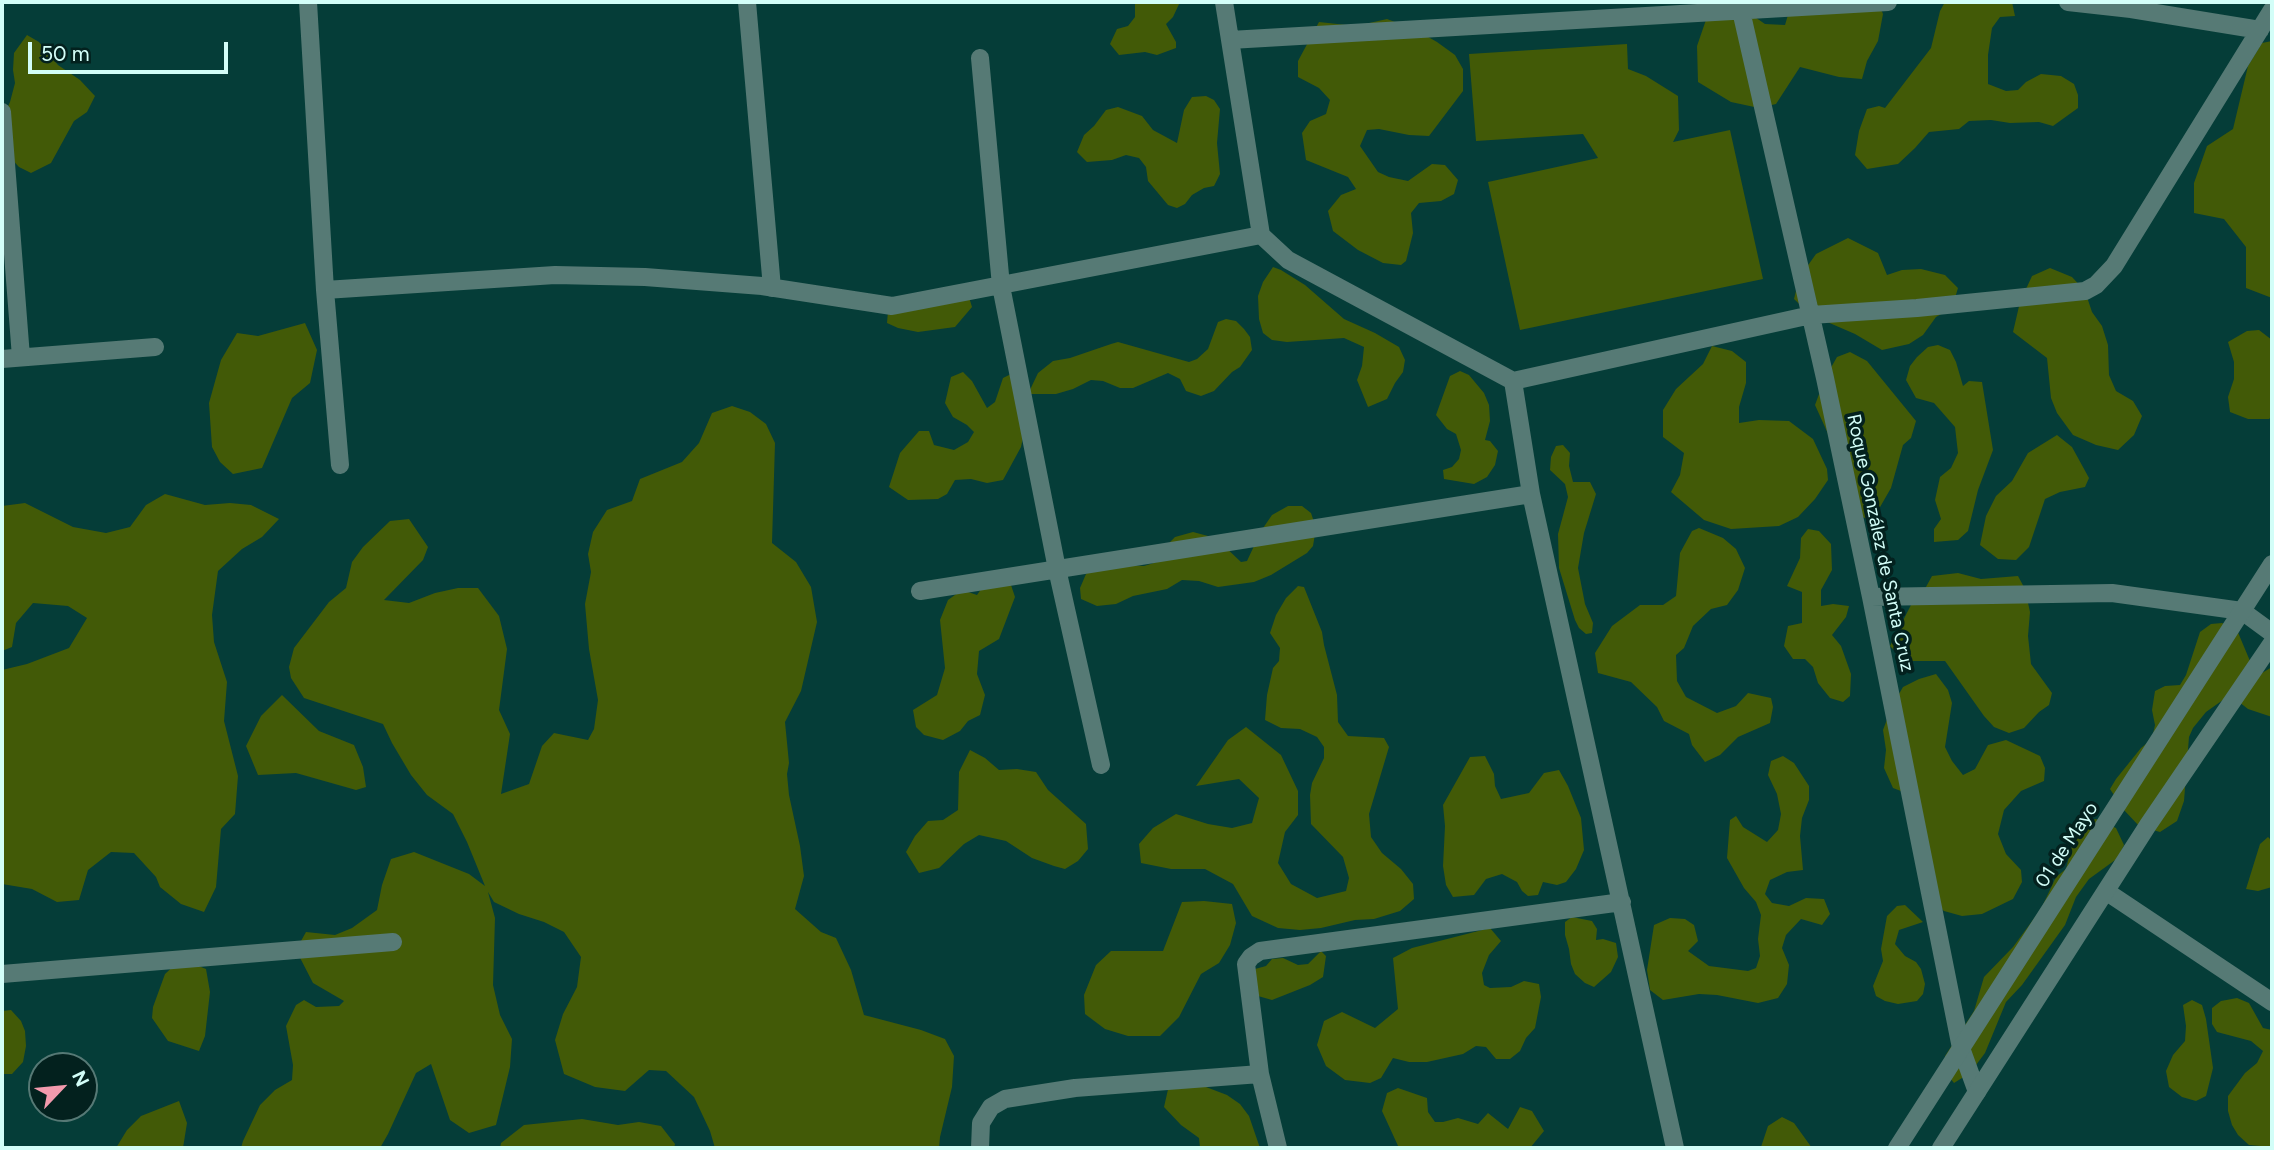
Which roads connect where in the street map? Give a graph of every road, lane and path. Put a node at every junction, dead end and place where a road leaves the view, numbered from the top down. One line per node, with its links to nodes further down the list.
1 (308, 2): 15 (street)
2 (747, 2): 14 (street)
3 (1224, 2): 9 (street)
4 (1888, 2): 6 (street)
5 (2068, 2): 8 (street)
6 (1739, 7): 9 (street); 16 (street, Roque González de Santa Cruz)
7 (2272, 10): 8 (street)
8 (2260, 30): 16 (street)
9 (1230, 40): 12 (street)
10 (980, 58): 13 (street)
11 (2, 112): 18 (street)
12 (1261, 235): 13 (street); 20 (street)
13 (1001, 286): 14 (street); 24 (street)
14 (772, 288): 15 (street)
15 (325, 290): 21 (street)
16 (1811, 315): 20 (street); 26 (street, Roque González de Santa Cruz)
17 (155, 346): 18 (street)
18 (21, 357): 19 (street)
19 (2, 359)
20 (1513, 381): 22 (street)
21 (340, 464)
22 (1531, 494): 24 (street); 32 (street)
23 (2272, 564): 27 (street, 01 de Mayo)
24 (1057, 569): 25 (street); 30 (street)
25 (920, 591)
26 (1871, 597): 27 (street); 36 (street, Roque González de Santa Cruz)
27 (2242, 611): 28 (street); 36 (street, 01 de Mayo)
28 (2272, 634)
29 (2272, 643): 31 (street)
30 (1101, 765)
31 (2106, 892): 35 (street); 38 (street)
32 (1622, 902): 37 (street); 41 (street)
33 (393, 942): 34 (street)
34 (2, 974)
35 (2272, 1002)
36 (1961, 1048): 38 (street, Roque González de Santa Cruz); 42 (street, 01 de Mayo)
37 (1260, 1073): 39 (street); 40 (street)
38 (1977, 1092): 43 (street)
39 (980, 1148)
40 (1278, 1148)
41 (1675, 1148)
42 (1897, 1148)
43 (1941, 1148)

